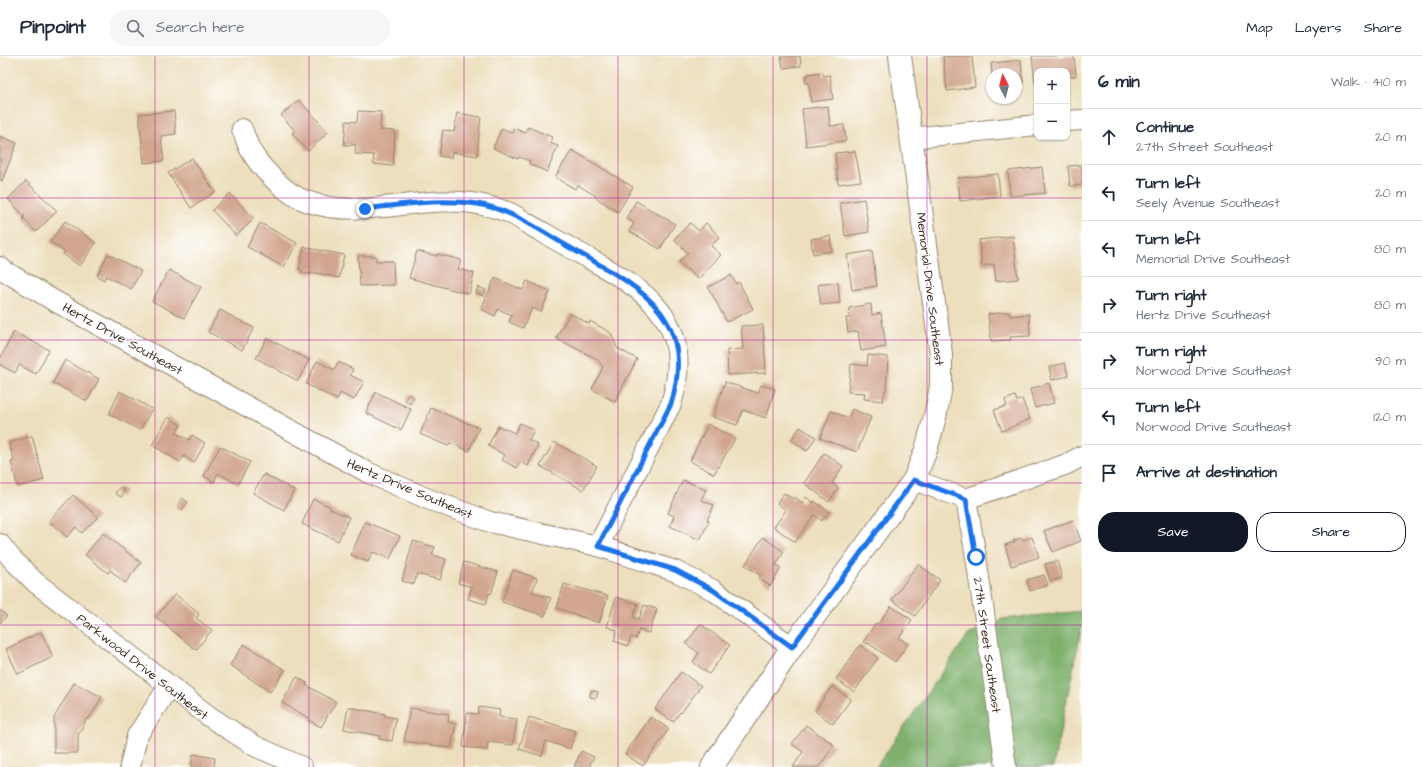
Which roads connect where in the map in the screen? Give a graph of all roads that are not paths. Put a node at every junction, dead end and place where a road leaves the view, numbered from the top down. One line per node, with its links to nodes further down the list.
1 (900, 56): 6 (street, Memorial Drive Southeast)
2 (1082, 120): 3 (street)
3 (1070, 121)
4 (1034, 124): 6 (street)
5 (242, 129): 12 (street)
6 (911, 138): 9 (street, Memorial Drive Southeast)
7 (1, 270): 12 (street, Hertz Drive Southeast)
8 (1082, 456): 10 (street)
9 (914, 480): 10 (street); 13 (street, Memorial Drive Southeast)
10 (966, 499): 18 (street, 27th Street Southeast)
11 (0, 544): 14 (street, Parkwood Drive Southeast)
12 (598, 546): 13 (street, Hertz Drive Southeast)
13 (792, 647): 17 (street, Memorial Drive Southeast)
14 (169, 686): 15 (street); 16 (street, Parkwood Drive Southeast)
15 (130, 767)
16 (302, 767)
17 (712, 767)
18 (1006, 767)

